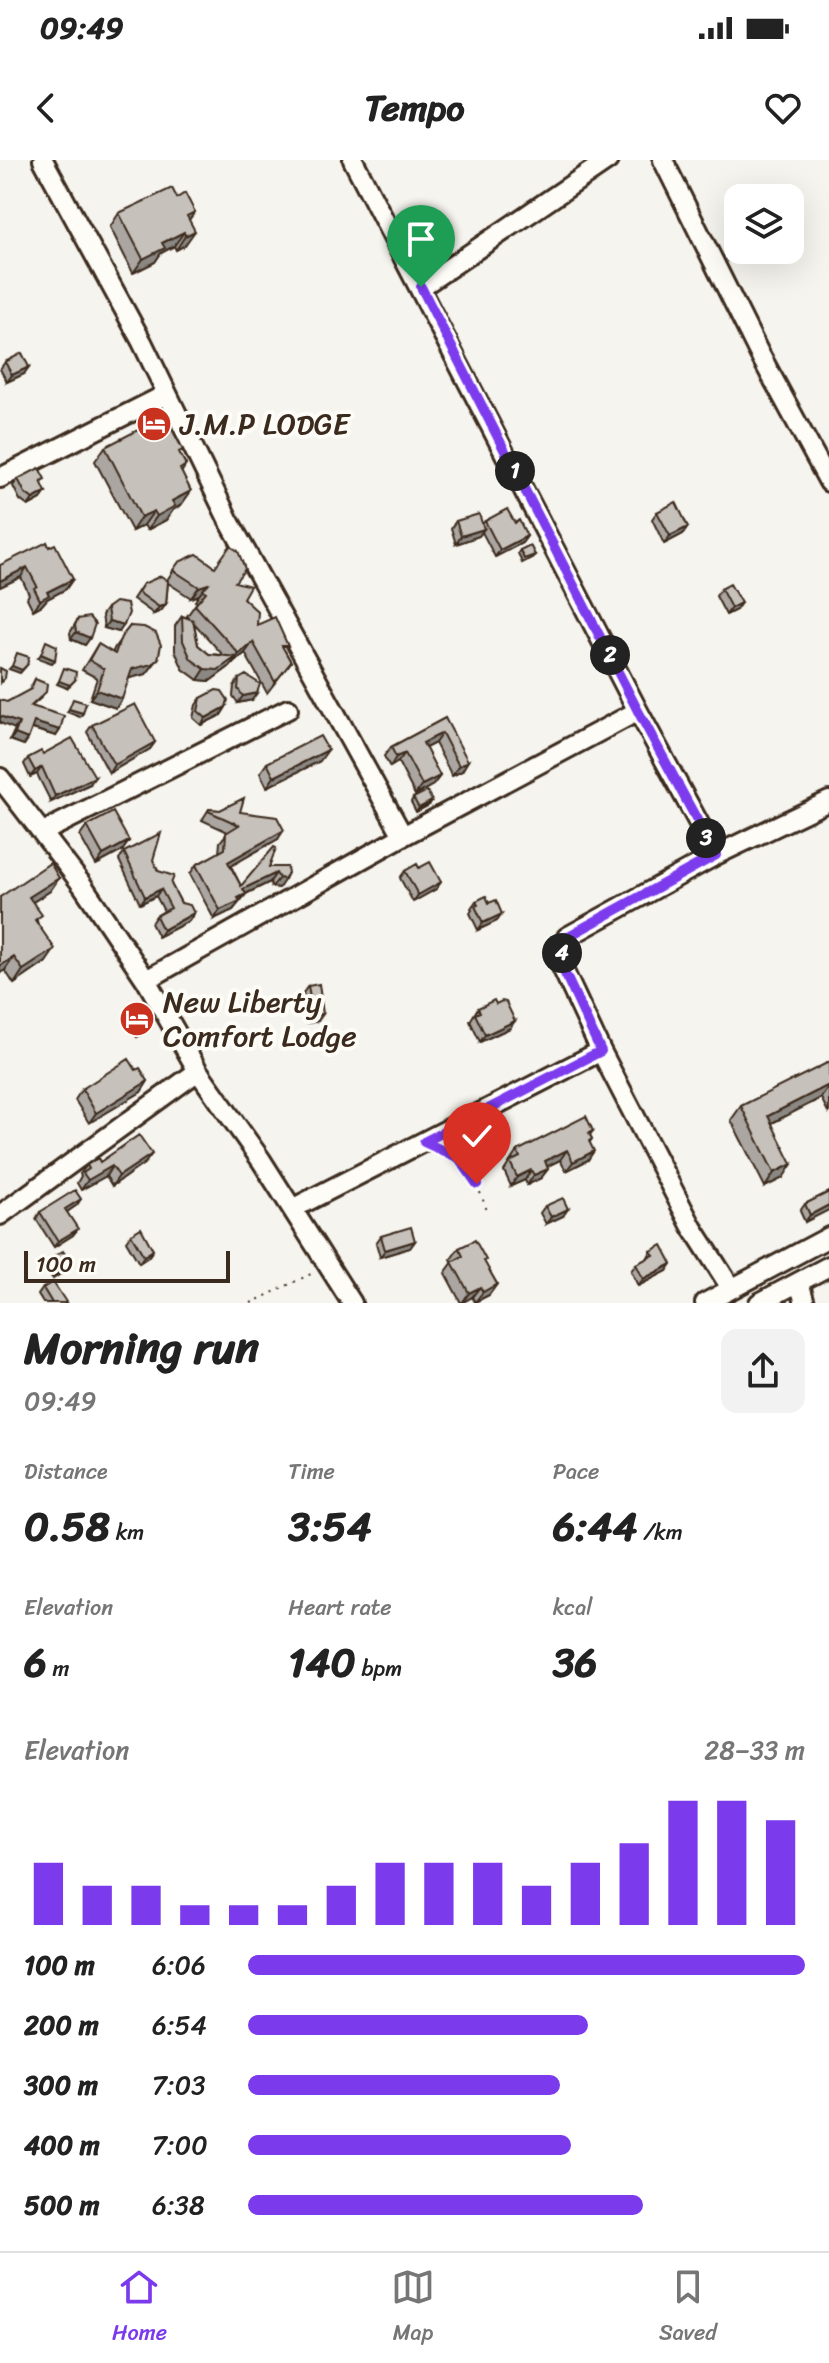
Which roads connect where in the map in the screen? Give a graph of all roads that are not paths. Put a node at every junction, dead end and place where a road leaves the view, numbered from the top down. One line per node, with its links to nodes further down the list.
1 (43, 160): 6 (street)
2 (353, 160): 5 (street)
3 (608, 160): 5 (street)
4 (663, 160): 8 (street)
5 (421, 287): 10 (street)
6 (167, 394): 7 (street); 14 (street)
7 (0, 478)
8 (829, 482)
9 (288, 709): 13 (street)
10 (638, 711): 14 (street); 15 (street)
11 (0, 778): 13 (street)
12 (829, 801): 15 (street)
13 (43, 832): 16 (street)
14 (403, 836): 16 (street)
15 (716, 855): 17 (street)
16 (146, 980): 18 (street)
17 (601, 1051): 19 (street); 24 (street)
18 (198, 1071): 19 (street); 20 (street)
19 (292, 1209): 25 (street)
20 (0, 1215)
21 (829, 1237): 24 (street)
22 (829, 1266): 23 (street)
23 (799, 1282): 27 (street); 28 (street)
24 (731, 1288): 26 (street)
25 (352, 1303)
26 (705, 1303)
27 (759, 1303)
28 (805, 1303)

